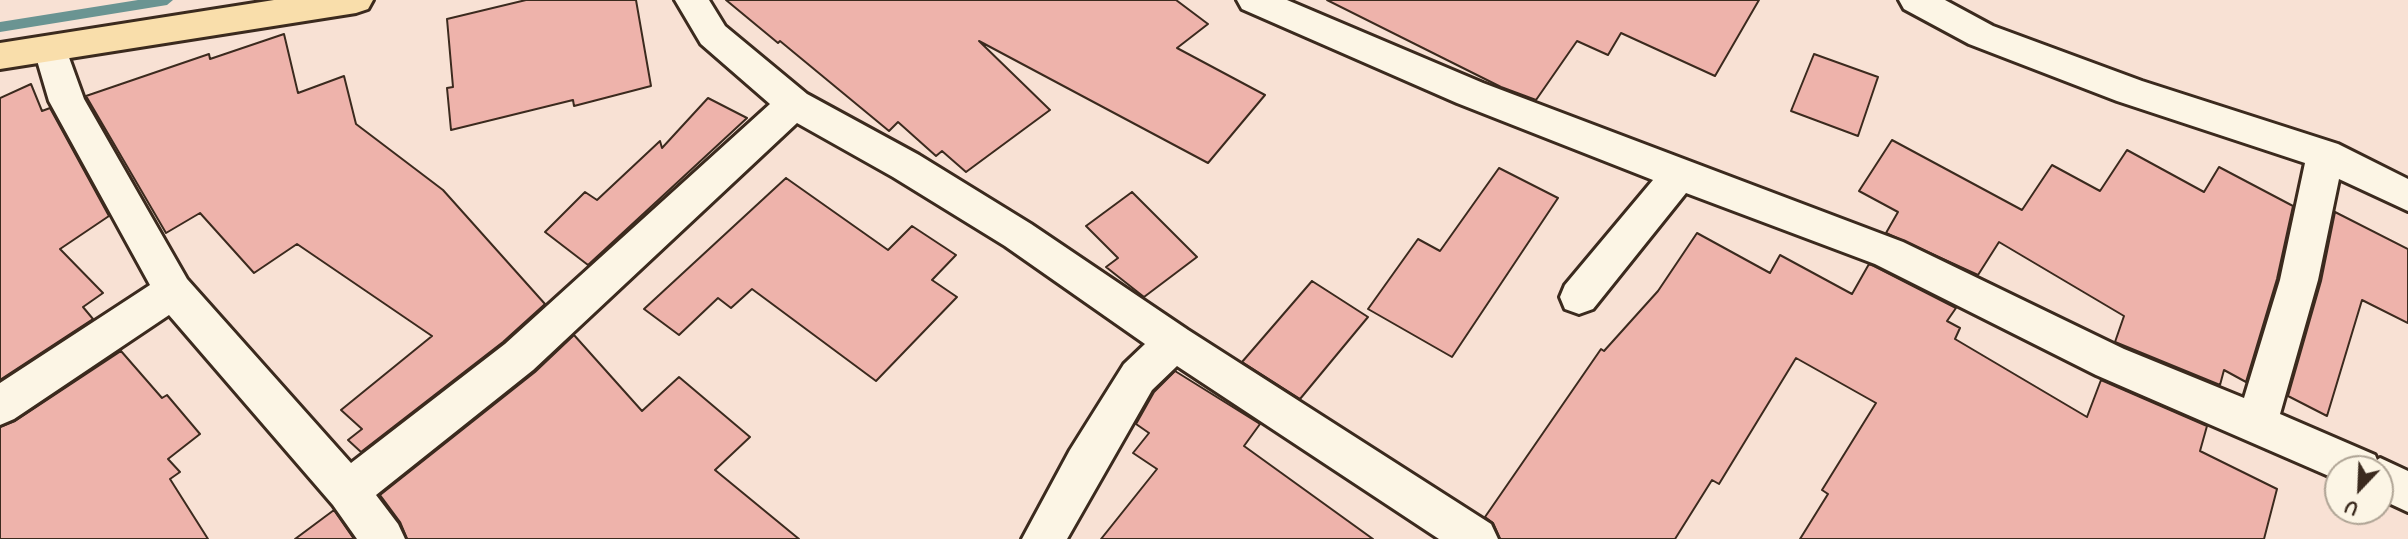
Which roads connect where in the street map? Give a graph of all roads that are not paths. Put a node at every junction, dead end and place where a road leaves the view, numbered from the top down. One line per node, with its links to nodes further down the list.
1 (356, 0): 5 (main road)
2 (692, 0): 7 (street)
3 (1254, 0): 9 (street)
4 (1916, 0): 8 (street)
5 (51, 50): 6 (main road); 11 (street)
6 (0, 56)
7 (794, 104): 13 (street); 17 (street)
8 (2325, 155): 10 (street); 15 (street)
9 (1679, 175): 12 (street); 15 (street)
10 (2408, 196)
11 (173, 291): 14 (street); 17 (street)
12 (1579, 297)
13 (1174, 342): 19 (street); 20 (street)
14 (0, 406)
15 (2257, 423): 16 (street)
16 (2329, 455)
17 (348, 491): 18 (street)
18 (383, 539)
19 (1044, 539)
20 (1476, 539)

